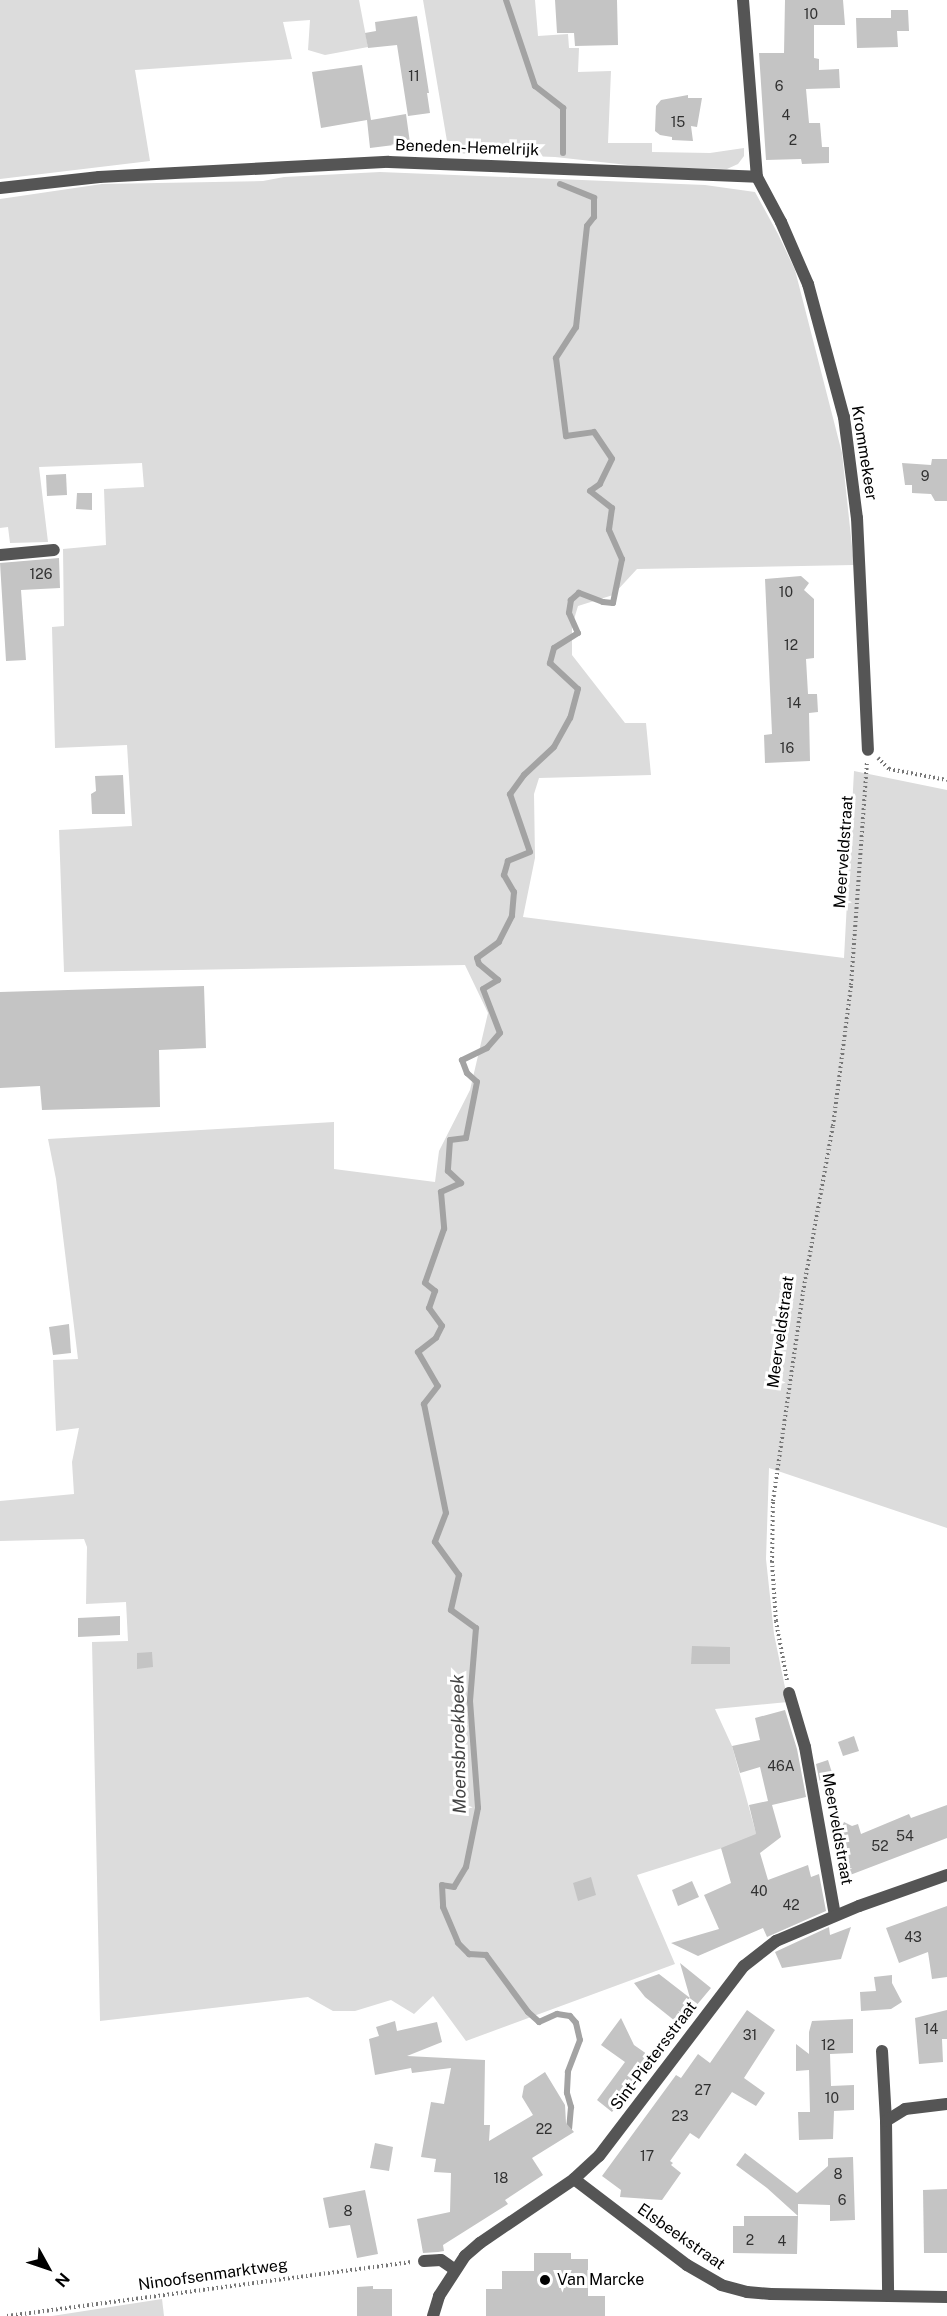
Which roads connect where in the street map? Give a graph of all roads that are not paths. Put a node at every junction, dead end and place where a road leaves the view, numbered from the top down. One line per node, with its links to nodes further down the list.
1 (743, 0): 2 (street)
2 (757, 177): 3 (street, Beneden-Hemelrijk); 6 (street, Krommekeer)
3 (0, 188)
4 (54, 549): 5 (street)
5 (0, 555)
6 (868, 750)
7 (789, 1693): 9 (street, Meerveldstraat)
8 (947, 1875): 9 (street, Sint-Pietersstraat)
9 (835, 1916): 13 (street, Sint-Pietersstraat)
10 (882, 2051): 12 (street)
11 (947, 2104): 12 (street)
12 (886, 2121): 16 (street)
13 (574, 2179): 15 (street, Sint-Pietersstraat); 16 (street, Elsbeekstraat)
14 (424, 2261): 15 (street)
15 (454, 2269): 18 (street, Sint-Pietersstraat)
16 (888, 2296): 17 (street, Elsbeekstraat)
17 (947, 2297)
18 (433, 2316)

